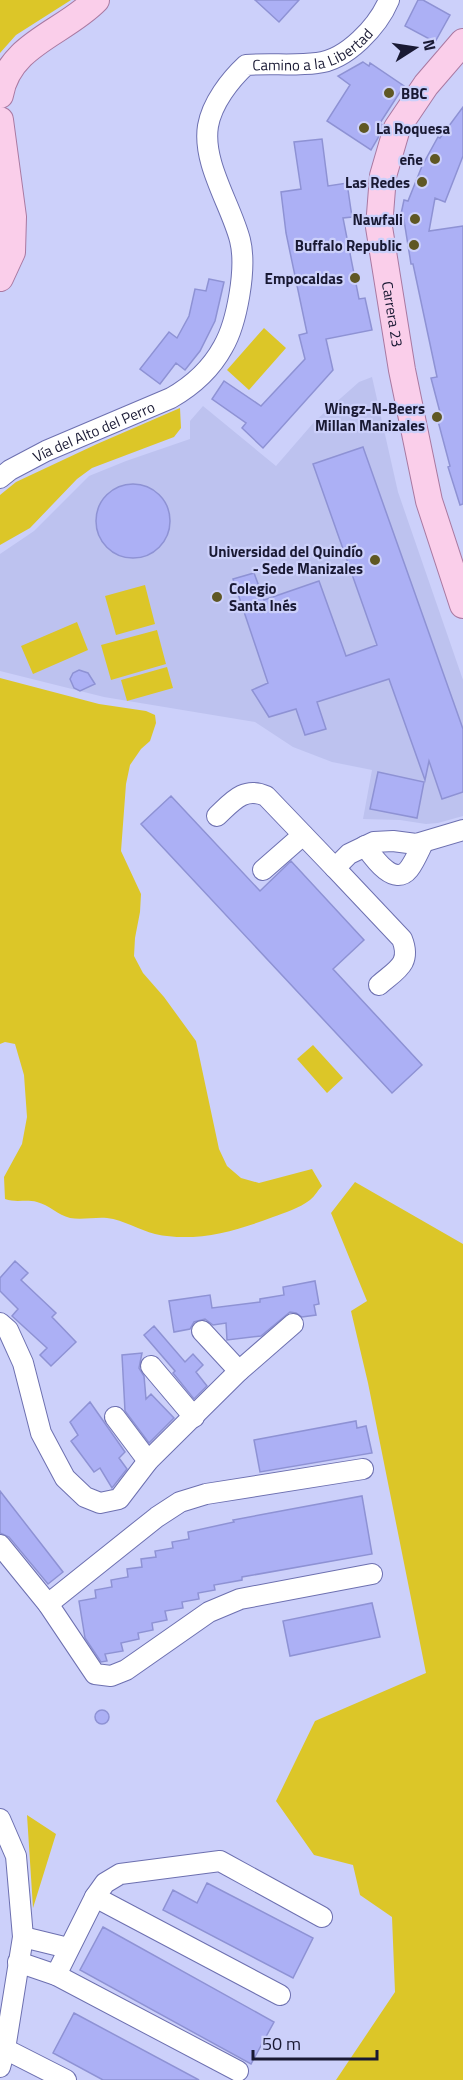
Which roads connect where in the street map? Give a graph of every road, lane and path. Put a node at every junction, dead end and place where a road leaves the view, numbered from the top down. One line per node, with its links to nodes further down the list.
1 (71, 0): 5 (main road)
2 (96, 0): 6 (main road)
3 (389, 0): 9 (street, Camino a la Libertad)
4 (463, 42): 11 (main road, Carrera 23)
5 (0, 53)
6 (0, 94)
7 (0, 120): 8 (main road)
8 (0, 278)
9 (190, 387): 10 (street, Vía del Alto del Perro)
10 (0, 478)
11 (463, 605)
12 (217, 816): 14 (street)
13 (463, 830): 15 (street)
14 (303, 835): 17 (street); 18 (street)
15 (423, 843): 16 (street); 16 (street)
16 (365, 846): 17 (street)
17 (335, 868): 19 (street)
18 (263, 870)
19 (379, 985)
20 (0, 1323): 27 (street)
21 (293, 1324): 24 (street)
22 (202, 1331): 24 (street)
23 (151, 1366): 26 (street)
24 (238, 1371): 26 (street)
25 (115, 1417): 27 (street)
26 (194, 1417): 27 (street)
27 (148, 1461)
28 (363, 1469): 31 (street)
29 (0, 1545): 31 (street)
30 (372, 1574): 31 (street)
31 (48, 1604)
32 (0, 1819): 35 (street)
33 (96, 1897): 34 (street); 36 (street); 39 (street)
34 (322, 1917)
35 (22, 1937): 36 (street); 37 (street)
36 (68, 1948): 38 (street)
37 (18, 1962): 38 (street); 40 (street)
38 (56, 1975): 41 (street)
39 (280, 1995)
40 (2, 2058): 42 (street)
41 (238, 2071)
42 (66, 2080)

